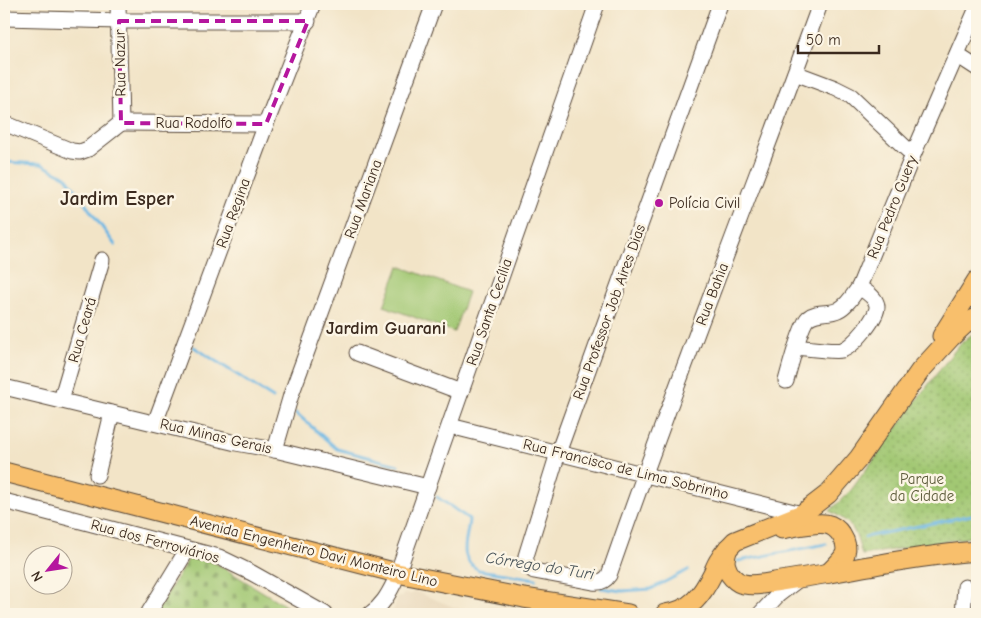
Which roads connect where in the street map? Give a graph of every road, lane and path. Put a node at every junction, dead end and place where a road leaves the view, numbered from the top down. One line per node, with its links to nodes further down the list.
1 (118, 4): 9 (street, Rua Nazur)
2 (314, 4): 10 (street, Rua Regina)
3 (434, 4): 32 (street, Rua Mariana)
4 (597, 4): 27 (street, Rua Santa Cecília)
5 (720, 4): 33 (street, Rua Professor Job Aires Dias)
6 (820, 4): 13 (street, Rua Bahia)
7 (977, 8): 11 (street, Rua Pedro Guery)
8 (4, 18): 9 (street)
9 (119, 21): 10 (street); 14 (street, Rua Nazur)
10 (308, 21): 16 (street, Rua Regina)
11 (957, 55): 12 (street); 17 (street, Rua Pedro Guery)
12 (977, 68)
13 (795, 73): 17 (street); 35 (street, Rua Bahia)
14 (121, 123): 15 (street); 16 (street, Rua Rodolfo)
15 (4, 124)
16 (266, 124): 30 (street, Rua Regina)
17 (913, 155): 20 (street, Rua Pedro Guery)
18 (102, 260): 28 (street, Rua Ceará)
19 (977, 280): 24 (main road)
20 (859, 287): 22 (street, Rua Pedro Guery); 22 (street)
21 (977, 318): 24 (main road)
22 (796, 347): 25 (street, Rua Pedro Guery)
23 (357, 353): 27 (street)
24 (920, 371): 39 (main road)
25 (786, 381)
26 (4, 387): 28 (street, Rua Minas Gerais)
27 (461, 392): 31 (street, Rua Santa Cecília)
28 (61, 400): 29 (street, Rua Minas Gerais)
29 (112, 413): 30 (street, Rua Minas Gerais); 36 (street)
30 (155, 423): 32 (street, Rua Minas Gerais)
31 (450, 426): 33 (street, Rua Francisco de Lima Sobrinho); 37 (street, Rua Santa Cecília)
32 (275, 450): 37 (street, Rua Minas Gerais)
33 (558, 453): 35 (street, Rua Francisco de Lima Sobrinho); 47 (street, Rua Professor Job Aires Dias)
34 (4, 472): 44 (main road, Avenida Engenheiro Davi Monteiro Lino)
35 (644, 474): 39 (street, Rua Francisco de Lima Sobrinho); 47 (street, Rua Bahia)
36 (97, 475)
37 (428, 487): 44 (street, Rua Santa Cecília)
38 (4, 502): 42 (street, Rua dos Ferroviários)
39 (802, 514): 40 (main road)
40 (756, 533): 41 (main road); 45 (main road)
41 (729, 547): 46 (main road); 53 (main road)
42 (188, 550): 49 (street); 50 (street, Rua dos Ferroviários)
43 (977, 551): 45 (main road)
44 (397, 573): 51 (street, Rua Santa Cecília); 52 (main road, Avenida Engenheiro Davi Monteiro Lino)
45 (829, 573): 46 (main road)
46 (799, 579): 54 (street)
47 (602, 581)
48 (965, 587): 55 (street)
49 (148, 614)
50 (325, 614)
51 (370, 614)
52 (628, 614)
53 (665, 614)
54 (760, 614)
55 (963, 614)

